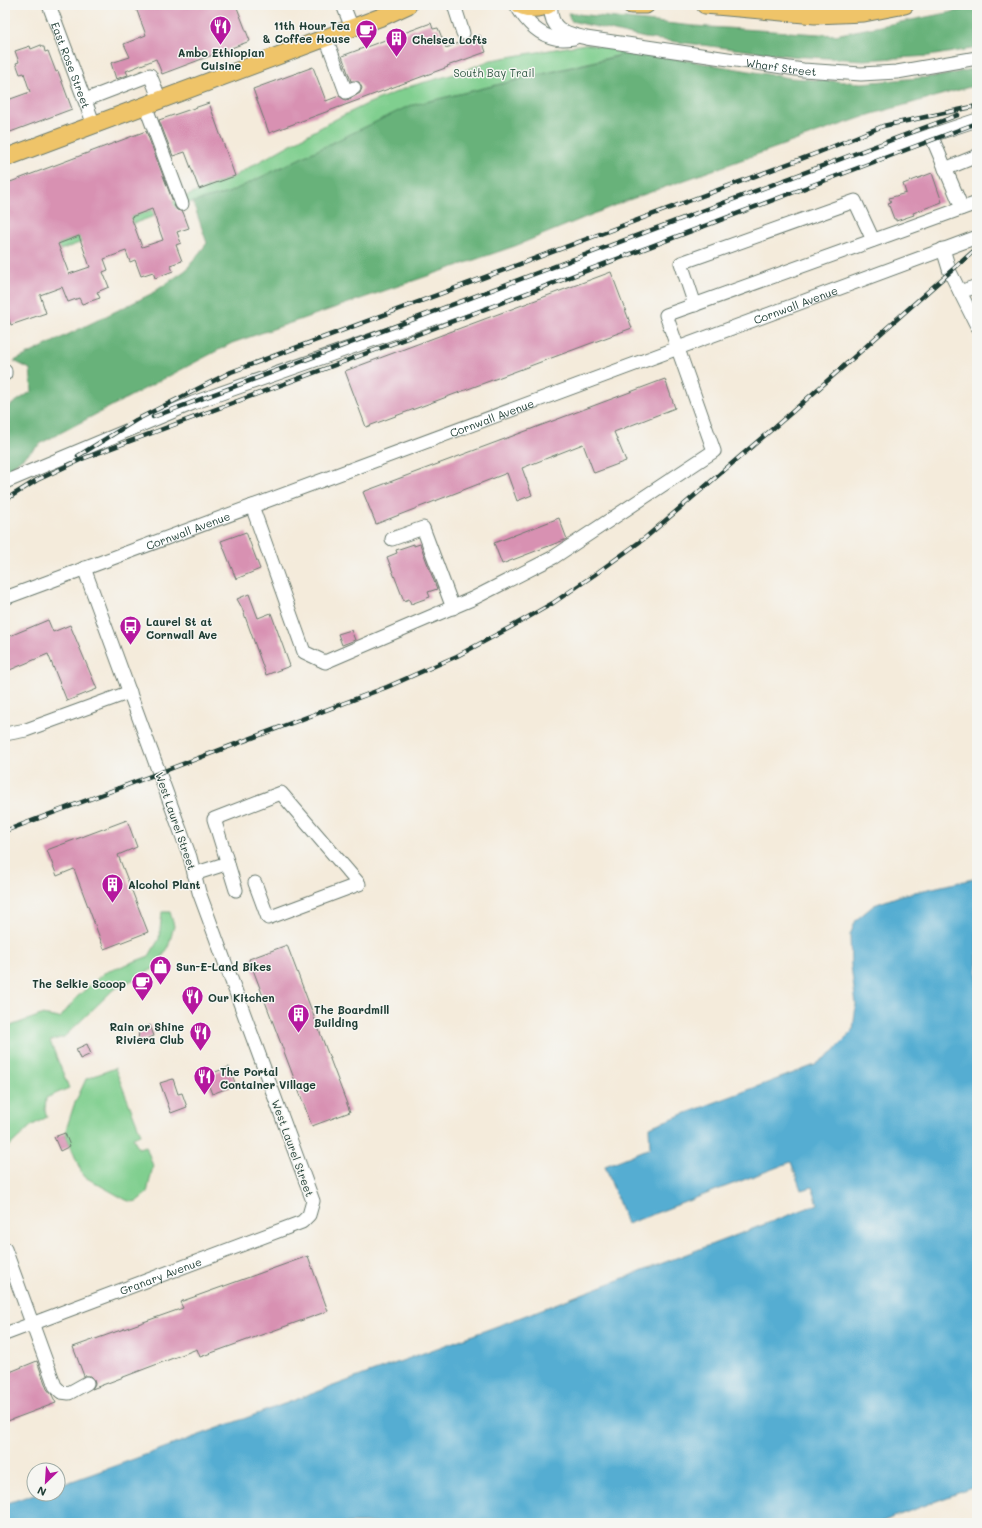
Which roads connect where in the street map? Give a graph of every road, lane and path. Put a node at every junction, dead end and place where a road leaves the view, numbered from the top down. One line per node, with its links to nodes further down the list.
1 (50, 5): 19 (street, East Rose Street)
2 (343, 5): 13 (street)
3 (408, 5): 13 (main road)
4 (454, 5): 14 (street)
5 (516, 5): 16 (street)
6 (520, 5): 7 (main road)
7 (548, 5)
8 (551, 5): 16 (street)
9 (631, 5): 10 (main road)
10 (646, 5)
11 (704, 5): 12 (main road)
12 (905, 5)
13 (352, 28): 15 (main road)
14 (463, 33)
15 (326, 38): 18 (street); 20 (main road)
16 (586, 38): 17 (street, Wharf Street)
17 (977, 58)
18 (354, 88)
19 (85, 100): 20 (street); 22 (street, East Rose Street)
20 (152, 103): 22 (main road); 28 (street)
21 (977, 120): 23 (street)
22 (94, 125): 25 (main road)
23 (931, 135): 26 (street); 38 (street)
24 (977, 156): 26 (street)
25 (5, 158)
26 (945, 169): 29 (street)
27 (977, 203): 29 (street)
28 (182, 204)
29 (962, 208): 31 (street)
30 (977, 237): 32 (street, Cornwall Avenue)
31 (873, 240): 35 (street); 35 (street)
32 (943, 250): 34 (street); 37 (street, Cornwall Avenue)
33 (977, 286): 34 (street)
34 (960, 292): 36 (street)
35 (695, 305): 37 (street)
36 (977, 326)
37 (678, 348): 39 (street, Cornwall Avenue); 43 (street)
38 (5, 482)
39 (252, 506): 41 (street, Cornwall Avenue); 43 (street)
40 (392, 539): 43 (street)
41 (84, 568): 42 (street, Cornwall Avenue); 44 (street, West Laurel Street)
42 (5, 598)
43 (453, 608)
44 (130, 692): 45 (street); 47 (street, West Laurel Street)
45 (5, 734)
46 (228, 863): 47 (street); 48 (street); 49 (street)
47 (194, 874): 50 (street, West Laurel Street)
48 (255, 883)
49 (236, 890)
50 (311, 1210): 52 (street, Granary Avenue)
51 (5, 1249): 52 (street)
52 (32, 1324): 53 (street, Granary Avenue); 54 (street)
53 (5, 1334)
54 (87, 1383)

